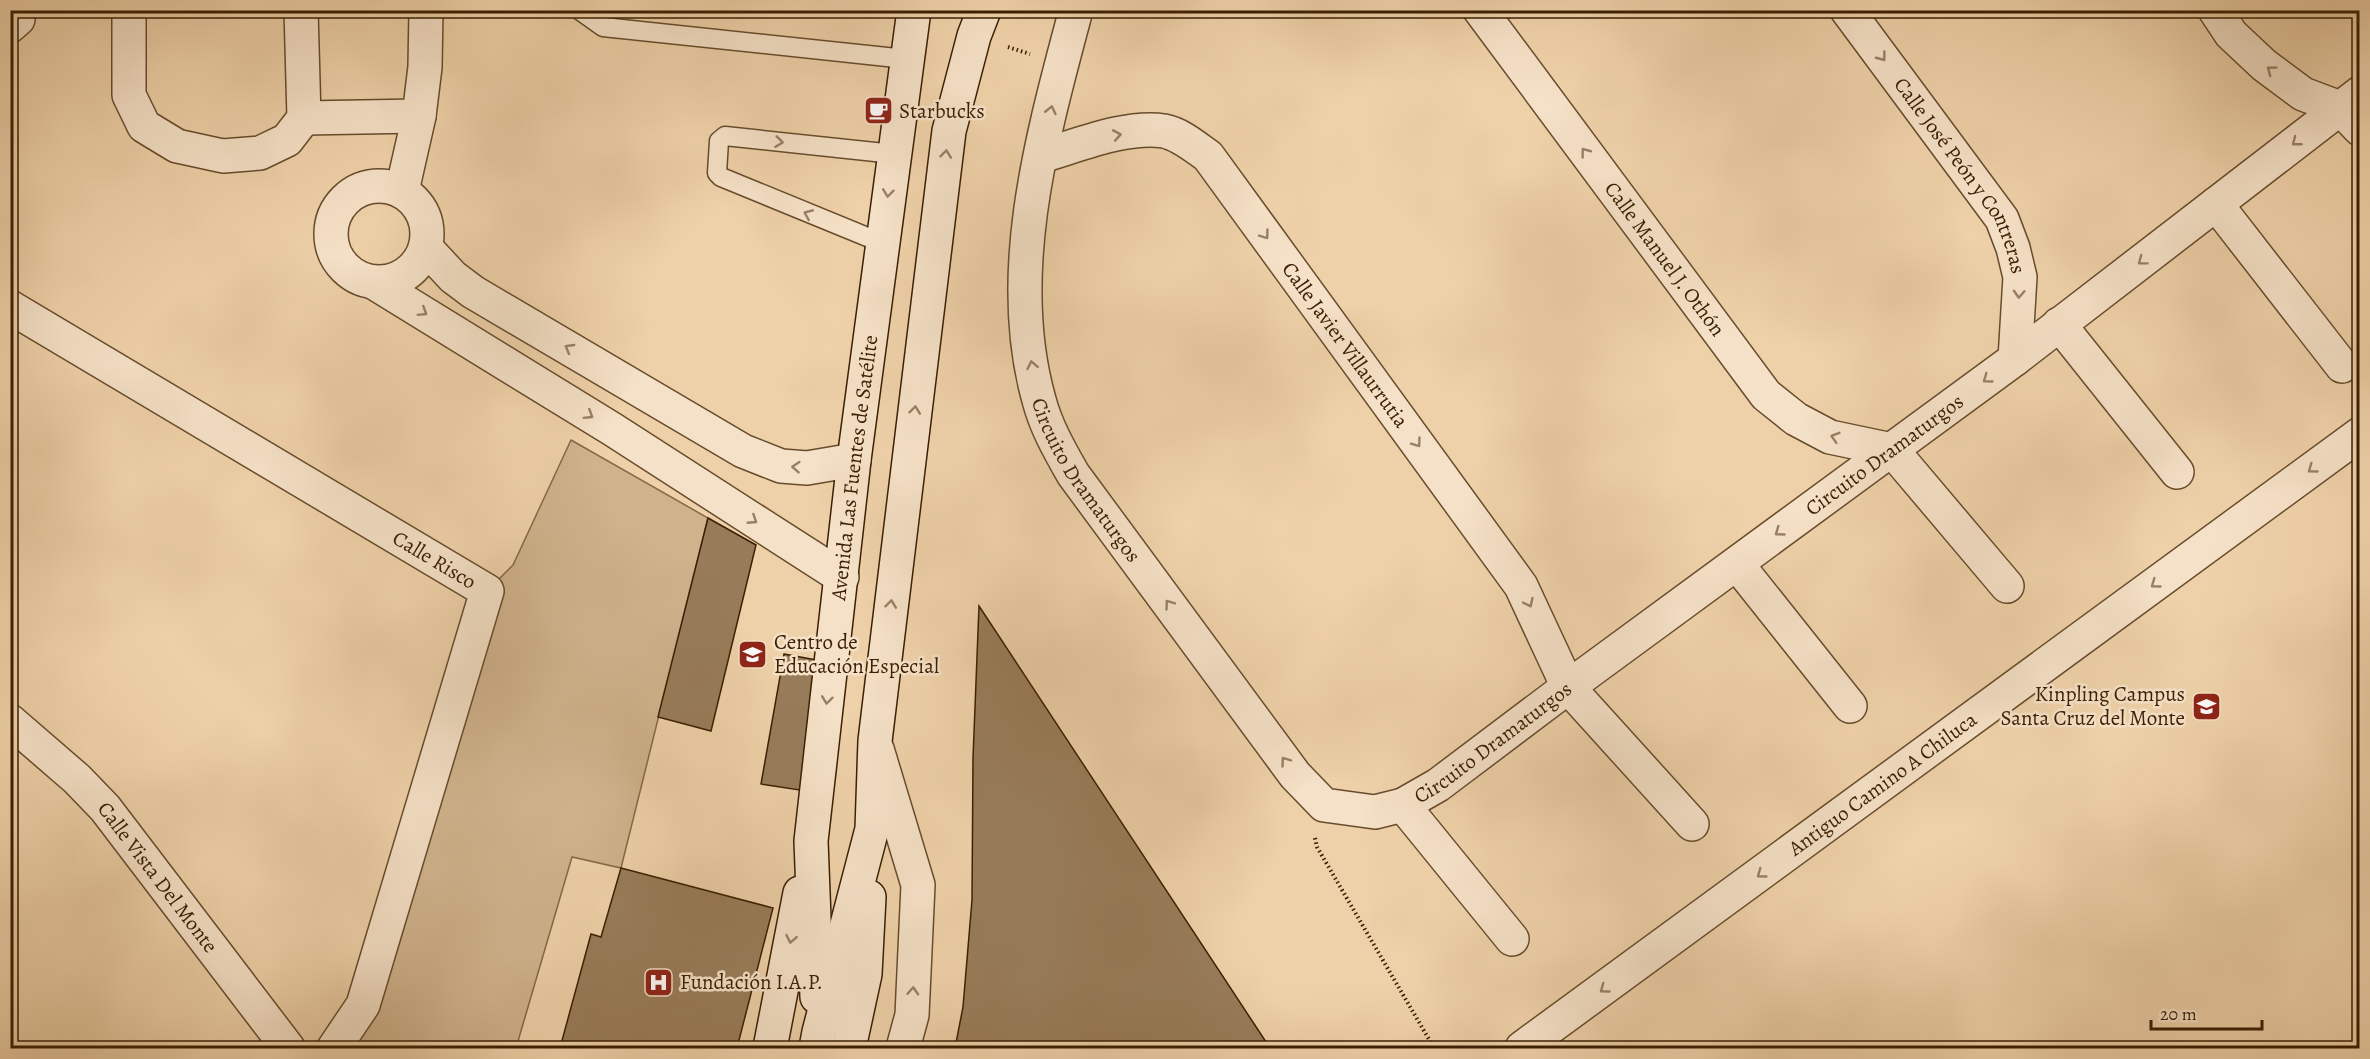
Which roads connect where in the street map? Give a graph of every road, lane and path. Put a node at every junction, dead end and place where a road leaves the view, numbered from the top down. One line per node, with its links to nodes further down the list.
1 (18, 10): 12 (street)
2 (129, 10): 17 (street)
3 (301, 10): 17 (street)
4 (426, 10): 16 (street)
5 (579, 10): 13 (lane)
6 (914, 10): 13 (street, Avenida Las Fuentes de Satélite)
7 (1076, 10): 14 (street, Circuito Dramaturgos)
8 (1480, 10): 30 (street, Calle Manuel J. Othón, one-way to 8)
9 (1847, 10): 27 (street, Calle José Peón y Contreras, one-way to 27)
10 (2215, 10): 15 (street, one-way to 10)
11 (979, 23): 14 (path); 39 (street, Avenida Las Fuentes de Satélite, one-way to 11)
12 (10, 26)
13 (906, 59): 18 (street, Avenida Las Fuentes de Satélite)
14 (1062, 64): 19 (street, Circuito Dramaturgos, one-way to 14)
15 (2353, 110): 21 (street, Circuito Dramaturgos, one-way to 21)
16 (419, 116): 17 (street); 20 (street)
17 (303, 118)
18 (894, 154): 22 (street, Avenida Las Fuentes de Satélite, one-way to 22); 22 (lane, one-way to 18)
19 (1041, 156): 36 (street, Calle Javier Villaurrutia, one-way to 36); 40 (street, Circuito Dramaturgos, one-way to 19)
20 (402, 191): 23 (street); 24 (street)
21 (2216, 204): 26 (street, Circuito Dramaturgos, one-way to 26); 28 (street)
22 (882, 243): 31 (street, Avenida Las Fuentes de Satélite)
23 (426, 248): 24 (street); 31 (street, one-way to 23)
24 (373, 282): 34 (street, one-way to 34)
25 (10, 307): 48 (street, Calle Risco)
26 (2059, 324): 27 (street, Circuito Dramaturgos); 32 (street)
27 (2015, 359): 30 (street, Circuito Dramaturgos, one-way to 30)
28 (2342, 366)
29 (2360, 434): 53 (street, Antiguo Camino A Chiluca, one-way to 53)
30 (1892, 450): 33 (street, Circuito Dramaturgos, one-way to 33); 35 (street)
31 (854, 460): 34 (street, Avenida Las Fuentes de Satélite)
32 (2177, 472)
33 (1737, 564): 36 (street, Circuito Dramaturgos); 37 (street)
34 (842, 578): 44 (street, Avenida Las Fuentes de Satélite, one-way to 44)
35 (2007, 586)
36 (1568, 687): 41 (street, Circuito Dramaturgos); 42 (street, Calle Javier Villaurrutia)
37 (1850, 706)
38 (10, 720): 47 (street, Calle Vista Del Monte)
39 (874, 741): 43 (street, Avenida Las Fuentes de Satélite); 51 (street, Avenida Las Fuentes de Satélite, one-way to 39)
40 (1324, 805): 41 (street, Circuito Dramaturgos); 52 (path)
41 (1403, 805): 45 (street)
42 (1692, 824)
43 (872, 829): 46 (street, Avenida Las Fuentes de Satélite); 50 (street)
44 (811, 841): 46 (street, Avenida Las Fuentes de Satélite); 49 (street, one-way to 49)
45 (1512, 939)
46 (818, 1040)
47 (288, 1048)
48 (334, 1048)
49 (770, 1048)
50 (849, 1048)
51 (903, 1048)
52 (1434, 1048)
53 (1522, 1048)

